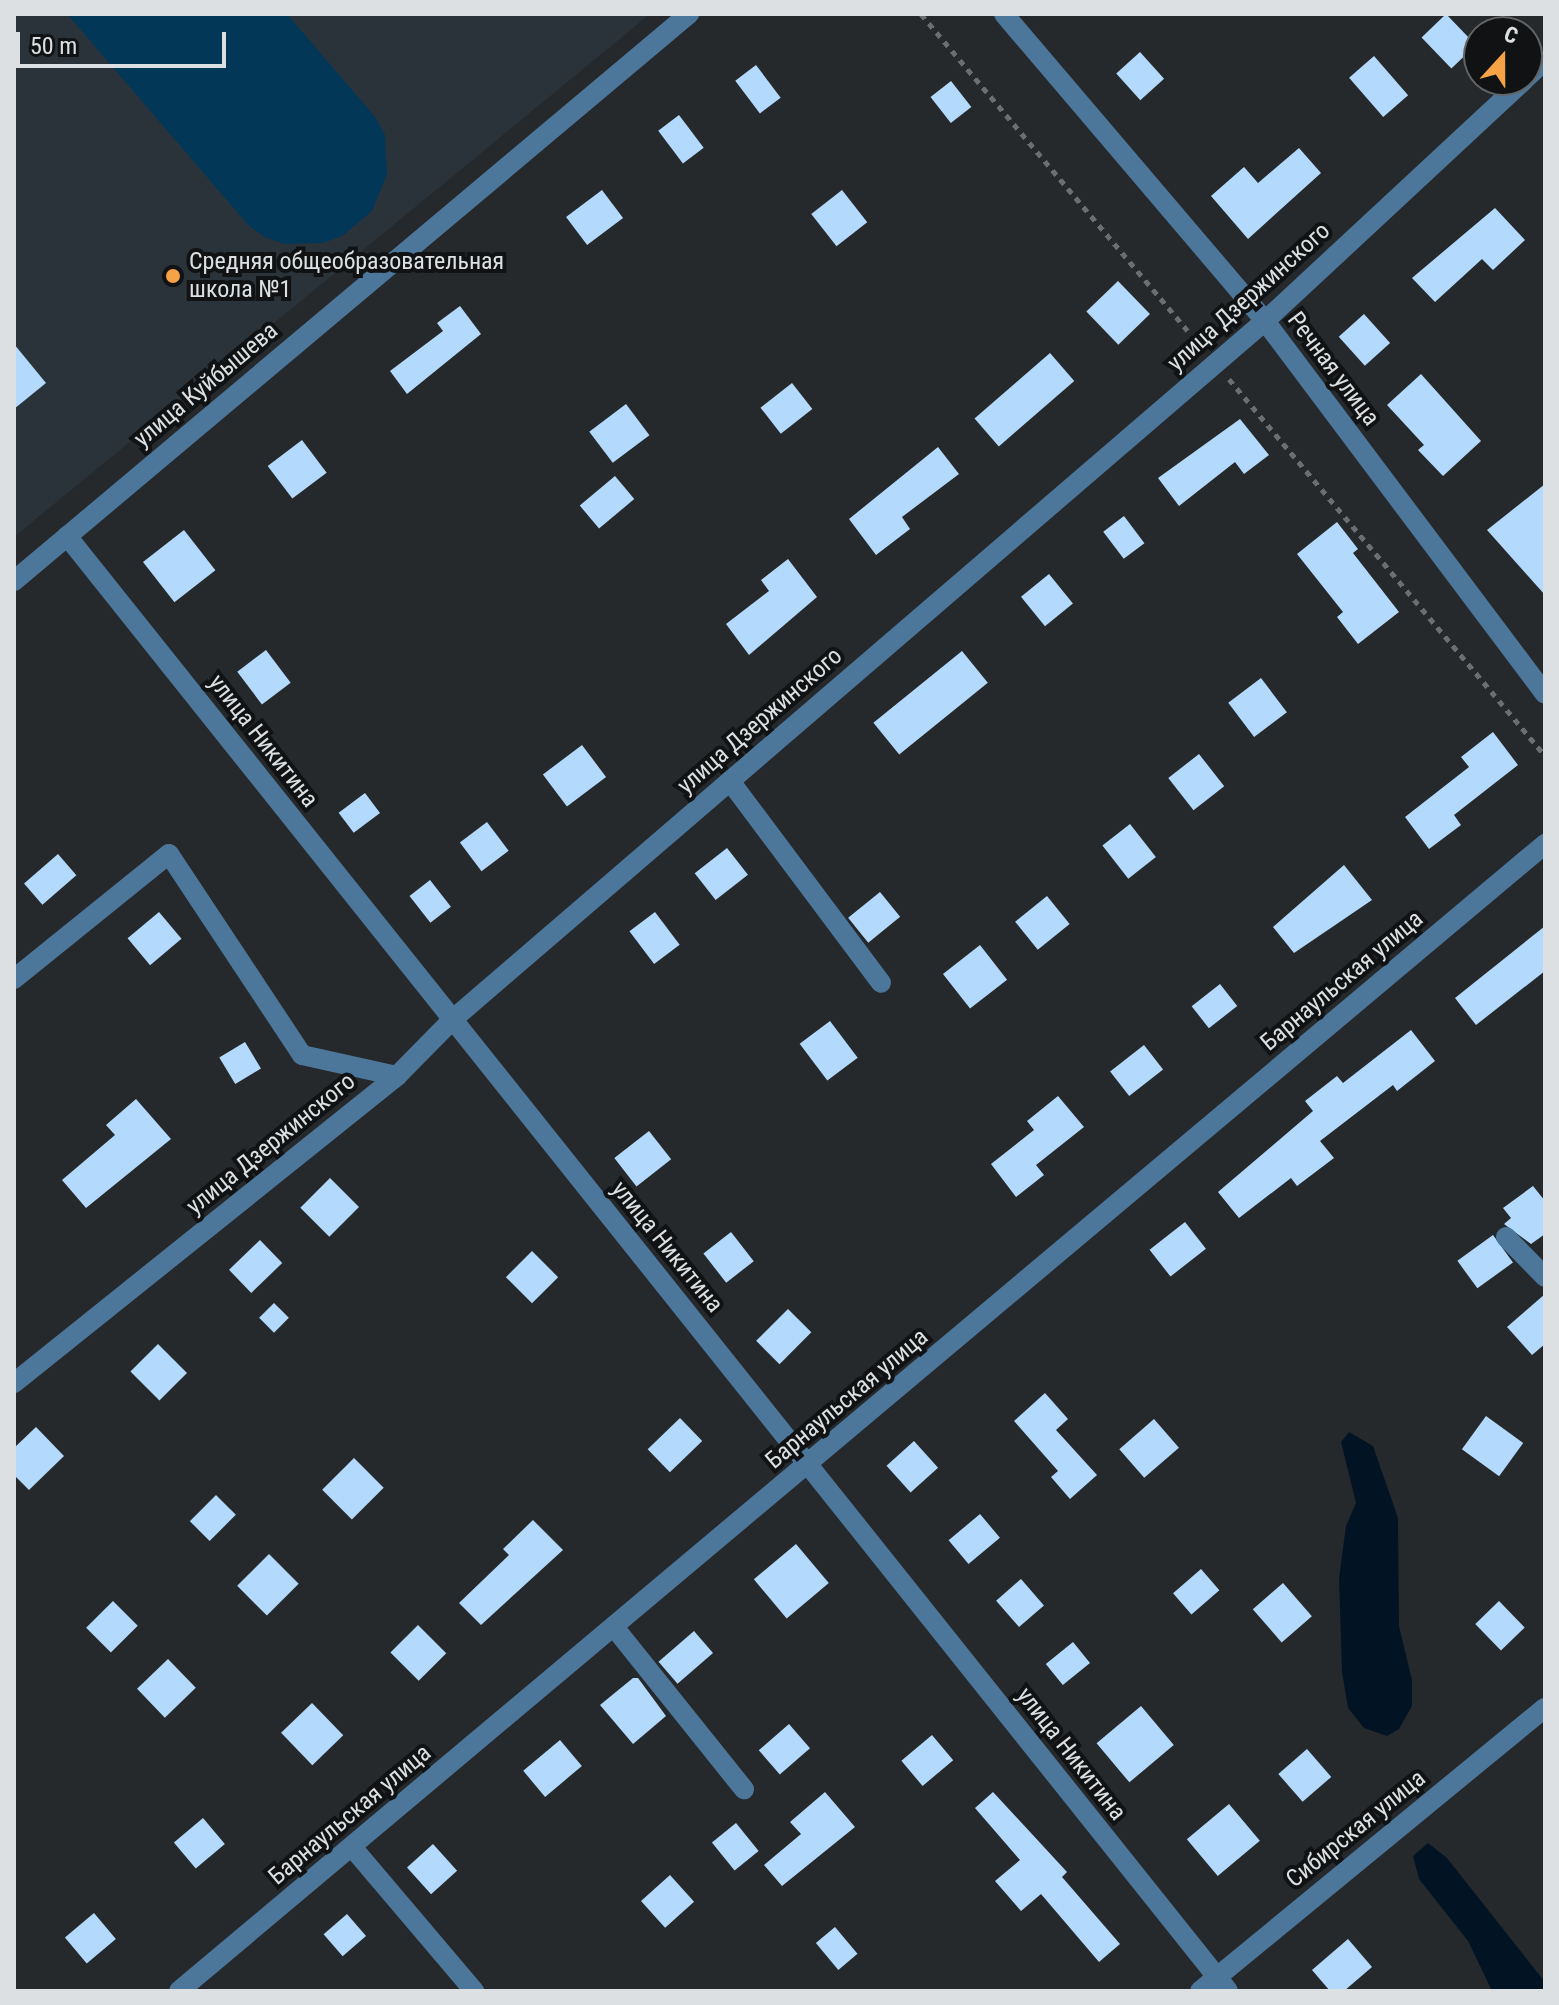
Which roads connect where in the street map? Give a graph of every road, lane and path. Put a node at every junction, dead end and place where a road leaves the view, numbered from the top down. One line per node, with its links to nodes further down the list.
1 (689, 14): 7 (street, улица Куйбышева)
2 (921, 14): 6 (path)
3 (1004, 14): 5 (street, Речная улица)
4 (1510, 96): 5 (street, улица Дзержинского)
5 (1265, 321): 6 (street, улица Дзержинского); 9 (street, Речная улица)
6 (1215, 363): 10 (path); 11 (street, улица Дзержинского)
7 (67, 536): 8 (street, улица Куйбышева); 15 (street, улица Никитина)
8 (14, 581)
9 (1545, 694)
10 (1545, 755)
11 (730, 781): 14 (street); 15 (street, улица Дзержинского)
12 (1545, 844): 20 (street, Барнаульская улица)
13 (14, 979): 16 (street)
14 (881, 983)
15 (452, 1020): 16 (street, улица Дзержинского); 20 (street, улица Никитина)
16 (397, 1076): 19 (street, улица Дзержинского)
17 (1506, 1237): 18 (street)
18 (1545, 1277)
19 (14, 1383)
20 (809, 1465): 21 (street, Барнаульская улица); 25 (street, улица Никитина)
21 (614, 1627): 23 (street); 24 (street, Барнаульская улица)
22 (1545, 1708): 25 (street, Сибирская улица)
23 (744, 1789)
24 (352, 1847): 26 (street, Барнаульская улица); 27 (street)
25 (1215, 1987)
26 (179, 1991)
27 (474, 1991)

